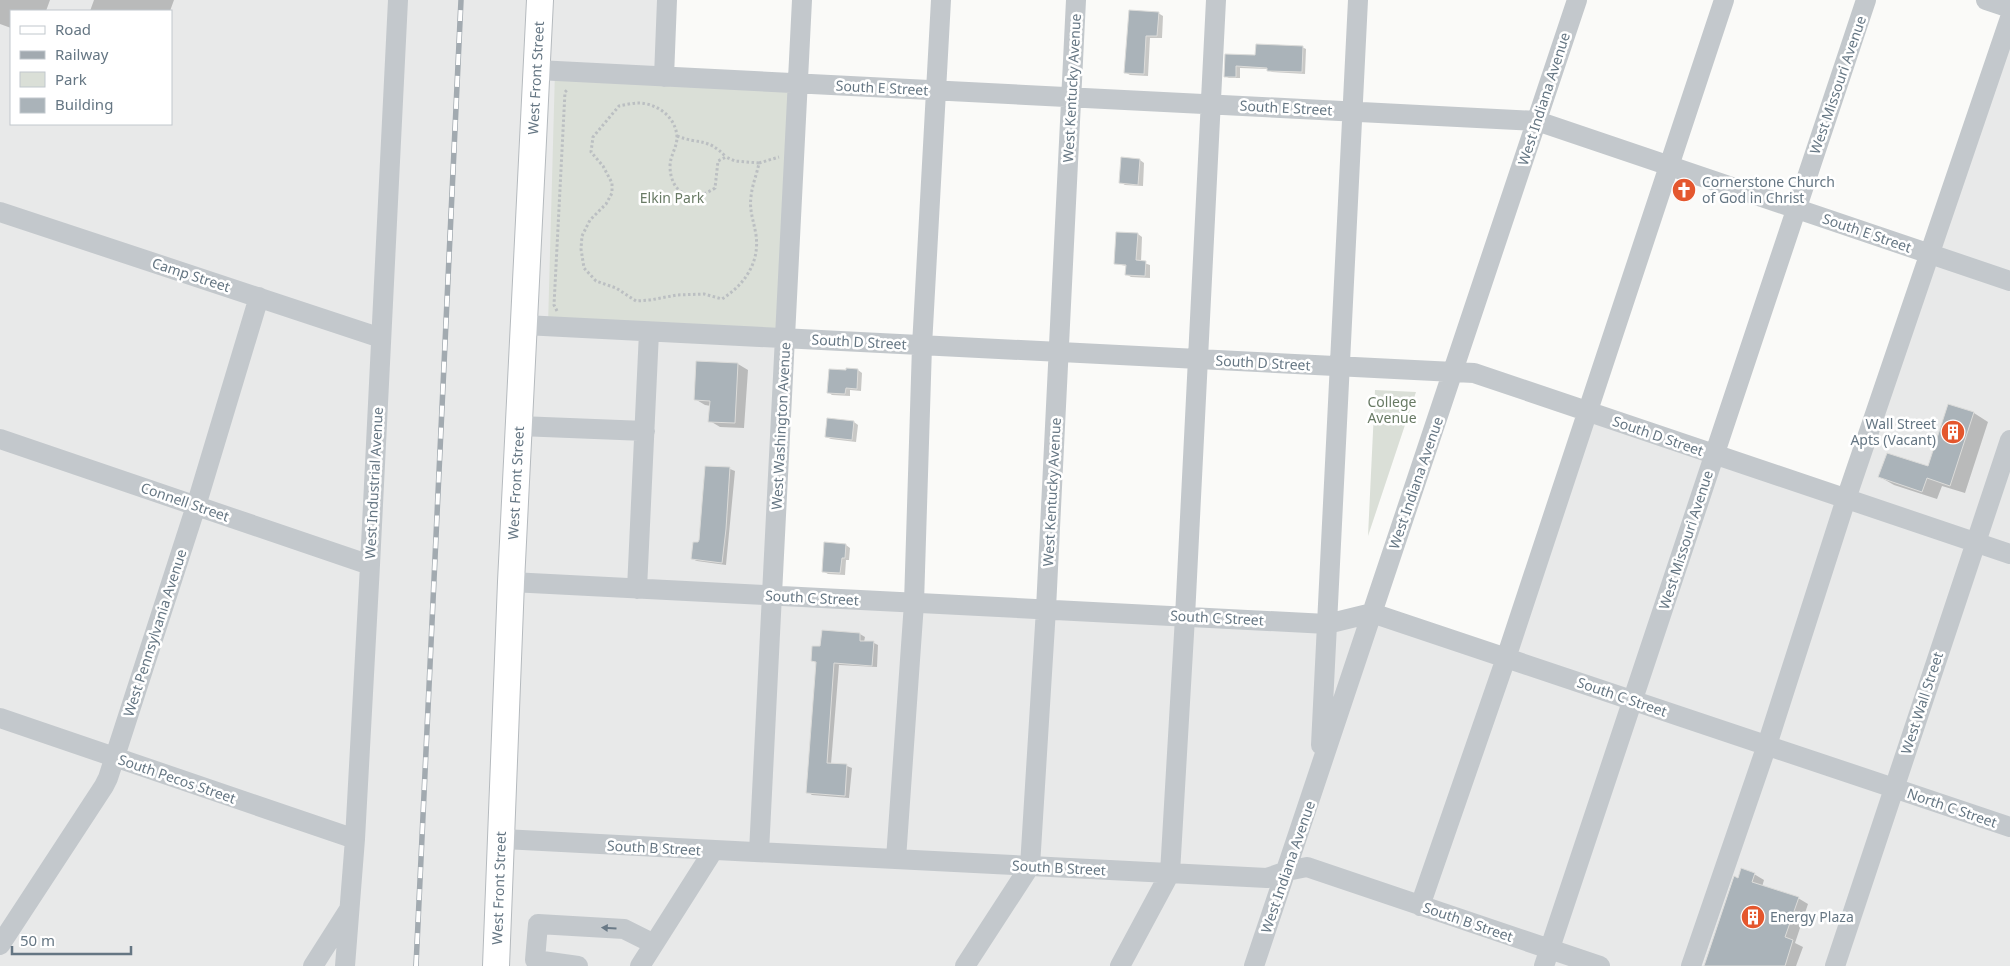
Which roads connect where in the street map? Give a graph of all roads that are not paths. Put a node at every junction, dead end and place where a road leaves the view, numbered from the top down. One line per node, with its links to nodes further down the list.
1 (398, 0): 31 (street, West Industrial Avenue)
2 (540, 0): 15 (main road, West Front Street)
3 (667, 0): 16 (street)
4 (802, 0): 17 (street, West Washington Avenue)
5 (941, 0): 18 (street)
6 (1076, 0): 19 (street, West Kentucky Avenue)
7 (1216, 0): 20 (street)
8 (1358, 0): 21 (street)
9 (1577, 0): 22 (street, West Indiana Avenue)
10 (1724, 0): 23 (street)
11 (1866, 0): 24 (street, West Missouri Avenue)
12 (1986, 0): 13 (street)
13 (2010, 8)
14 (2010, 18): 26 (street)
15 (536, 70): 16 (street, South E Street); 29 (main road, West Front Street)
16 (664, 77): 17 (street, South E Street)
17 (798, 84): 18 (street, South E Street); 32 (street, West Washington Avenue)
18 (936, 90): 19 (street, South E Street); 33 (street)
19 (1071, 97): 20 (street, South E Street); 34 (street, West Kentucky Avenue)
20 (1211, 104): 21 (street, South E Street); 35 (street)
21 (1352, 112): 22 (street, South E Street); 36 (street)
22 (1537, 121): 23 (street, South E Street); 37 (street, West Indiana Avenue)
23 (1669, 166): 24 (street, South E Street); 38 (street)
24 (1796, 209): 26 (street, South E Street); 43 (street, West Missouri Avenue)
25 (0, 212): 28 (street, Camp Street)
26 (1929, 254): 27 (street, South E Street); 44 (street)
27 (2010, 281)
28 (260, 297): 31 (street, Camp Street); 45 (street, West Pennsylvania Avenue)
29 (524, 325): 30 (street, South D Street); 39 (main road, West Front Street)
30 (649, 332): 32 (street, South D Street); 40 (street)
31 (381, 338): 48 (street, West Industrial Avenue)
32 (785, 339): 33 (street, South D Street); 51 (street, West Washington Avenue)
33 (922, 346): 34 (street, South D Street); 52 (street)
34 (1058, 352): 35 (street, South D Street); 53 (street, West Kentucky Avenue)
35 (1198, 360): 36 (street, South D Street); 55 (street)
36 (1340, 367): 37 (street, South D Street); 56 (street)
37 (1453, 373): 38 (street, South D Street); 54 (street, West Indiana Avenue)
38 (1588, 412): 43 (street, South D Street); 57 (street)
39 (519, 426): 40 (street); 49 (main road, West Front Street)
40 (645, 431): 50 (street)
41 (0, 439): 45 (street, Connell Street)
42 (2010, 440): 46 (street, West Wall Street)
43 (1714, 455): 44 (street, South D Street); 58 (street, West Missouri Avenue)
44 (1846, 499): 46 (street, South D Street); 60 (street)
45 (196, 506): 48 (street, Connell Street); 61 (street, West Pennsylvania Avenue)
46 (1976, 542): 47 (street, South D Street); 63 (street, West Wall Street)
47 (2010, 554)
48 (370, 565): 65 (street, West Industrial Avenue)
49 (511, 582): 50 (street, South C Street); 66 (main road, West Front Street)
50 (637, 588): 51 (street, South C Street)
51 (772, 596): 52 (street, South C Street); 68 (street, West Washington Avenue)
52 (914, 603): 53 (street, South C Street); 69 (street)
53 (1046, 609): 55 (street, South C Street); 70 (street, West Kentucky Avenue)
54 (1372, 613): 56 (street, South C Street); 57 (street, South C Street); 62 (street, West Indiana Avenue)
55 (1185, 617): 56 (street, South C Street); 72 (street)
56 (1327, 624): 62 (street)
57 (1506, 658): 58 (street, South C Street); 73 (street)
58 (1632, 700): 60 (street, South C Street); 77 (street, West Missouri Avenue)
59 (0, 718): 61 (street, South Pecos Street)
60 (1767, 745): 63 (street, South C Street); 87 (street)
61 (115, 757): 65 (street, South Pecos Street); 76 (street, West Pennsylvania Avenue)
62 (1320, 770): 71 (street, West Indiana Avenue)
63 (1894, 788): 64 (street, North C Street); 88 (street, West Wall Street)
64 (2010, 827)
65 (354, 839): 74 (street, West Industrial Avenue)
66 (501, 839): 67 (street, South B Street); 80 (main road, West Front Street)
67 (714, 851): 68 (street, South B Street); 75 (street)
68 (759, 852): 69 (street, South B Street)
69 (896, 859): 70 (street, South B Street)
70 (1030, 866): 72 (street, South B Street); 83 (street, West Kentucky Avenue)
71 (1287, 870): 72 (street, South B Street); 73 (street, South B Street); 85 (street, West Indiana Avenue)
72 (1170, 873): 84 (street)
73 (1420, 906): 77 (street, South B Street)
74 (350, 908): 78 (street); 79 (street, West Industrial Avenue)
75 (654, 944): 81 (street, one-way to 81); 82 (street)
76 (0, 945)
77 (1547, 958): 86 (street, South B Street)
78 (313, 966)
79 (345, 966)
80 (496, 966)
81 (578, 966)
82 (640, 966)
83 (965, 966)
84 (1120, 966)
85 (1254, 966)
86 (1600, 966)
87 (1691, 966)
88 (1835, 966)

